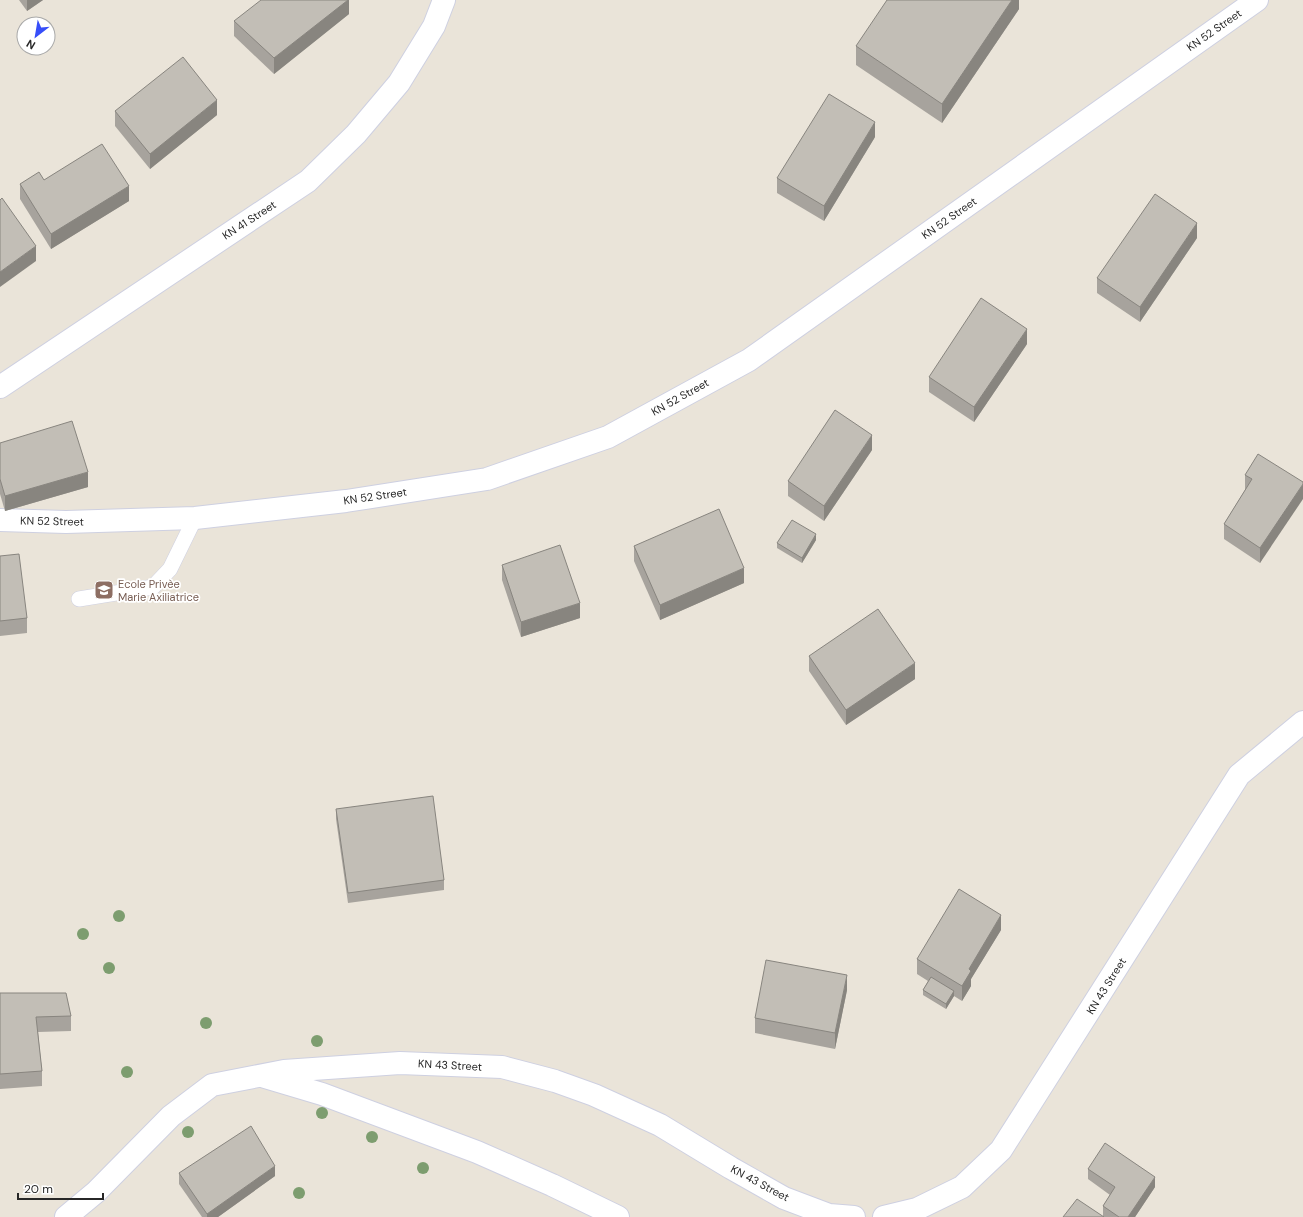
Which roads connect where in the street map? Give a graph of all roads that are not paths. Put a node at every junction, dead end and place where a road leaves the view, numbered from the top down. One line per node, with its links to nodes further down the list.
1 (444, 0): 3 (street, KN 41 Street)
2 (1257, 0): 4 (street, KN 52 Street)
3 (0, 387)
4 (195, 518): 5 (street, KN 52 Street); 6 (lane)
5 (0, 520)
6 (79, 599)
7 (1301, 721): 13 (street, KN 43 Street)
8 (240, 1065): 9 (street)
9 (260, 1076): 10 (street, KN 43 Street); 11 (street); 12 (street, KN 43 Street)
10 (66, 1217)
11 (618, 1217)
12 (854, 1217)
13 (884, 1217)

